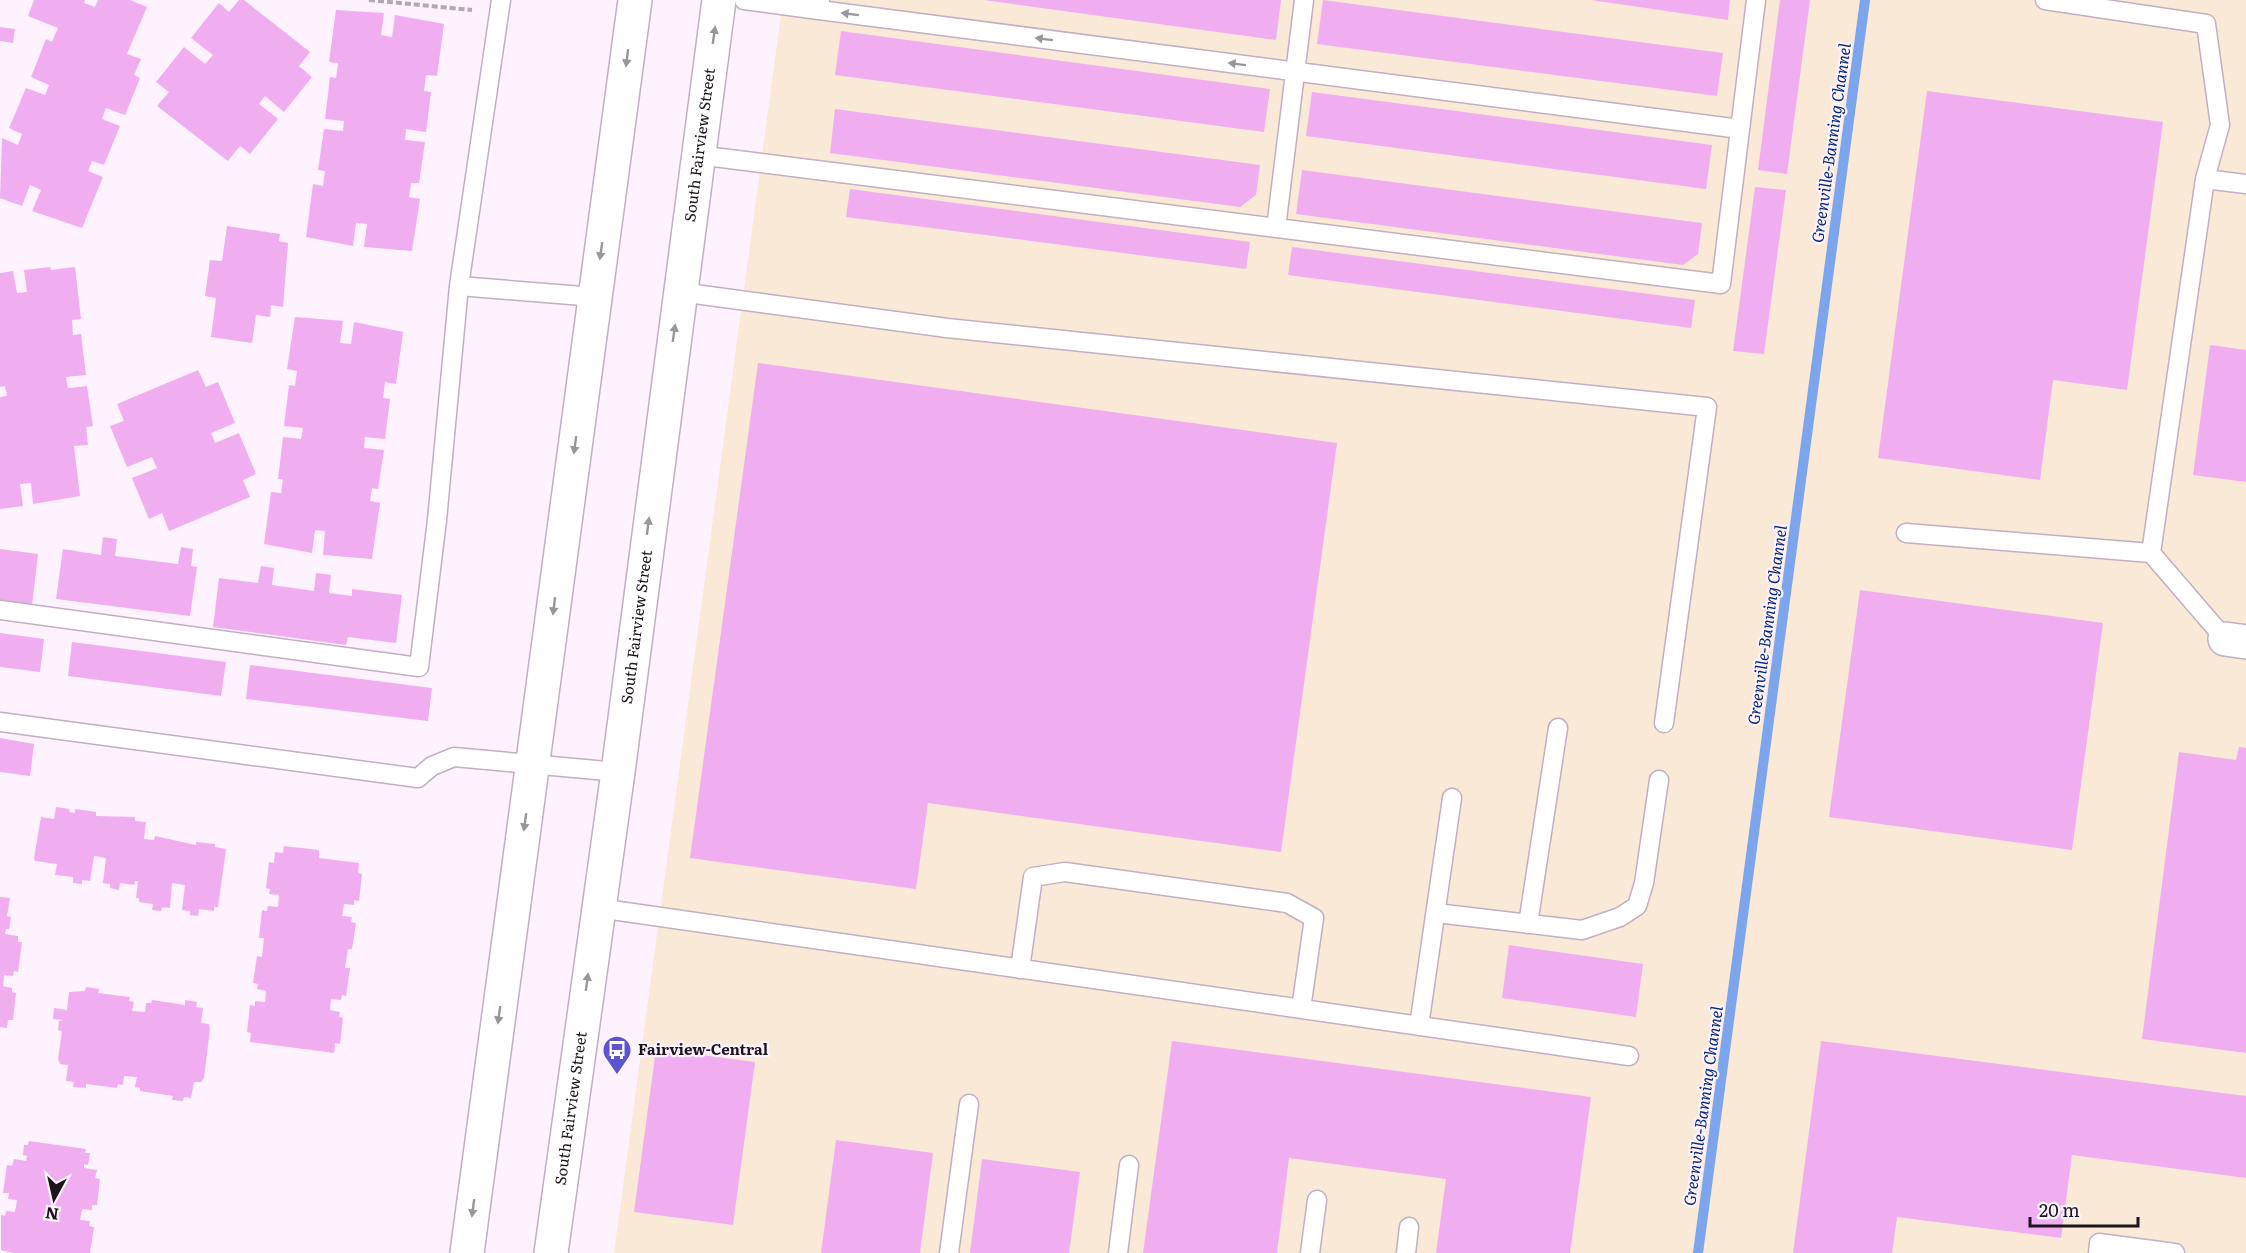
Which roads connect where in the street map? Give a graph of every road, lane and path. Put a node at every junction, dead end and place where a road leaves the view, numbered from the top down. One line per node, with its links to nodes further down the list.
1 (369, 0): 9 (path)
2 (634, 0): 18 (main road, one-way to 18)
3 (719, 0): 12 (main road, South Fairview Street, one-way to 3)
4 (744, 0): 8 (lane)
5 (1304, 0): 10 (lane)
6 (1756, 0): 11 (lane)
7 (2045, 0): 13 (lane)
8 (819, 5): 10 (lane, one-way to 8)
9 (501, 6): 16 (lane)
10 (1295, 72): 11 (lane); 15 (lane)
11 (1740, 129): 15 (lane)
12 (698, 155): 15 (lane); 17 (main road, South Fairview Street)
13 (2205, 179): 14 (lane); 20 (lane)
14 (2246, 184)
15 (1276, 228)
16 (459, 286): 18 (lane); 21 (lane)
17 (680, 292): 24 (lane); 27 (main road, South Fairview Street, one-way to 17)
18 (595, 297): 26 (main road, one-way to 26)
19 (1906, 533): 20 (lane)
20 (2151, 553): 22 (lane)
21 (0, 610)
22 (2236, 641)
23 (0, 722): 26 (lane)
24 (1664, 723)
25 (1558, 728): 32 (lane)
26 (533, 764): 27 (lane); 41 (main road, one-way to 41)
27 (618, 772): 30 (main road, South Fairview Street)
28 (1659, 780): 32 (lane)
29 (1452, 798): 31 (lane)
30 (598, 908): 33 (lane); 42 (main road, South Fairview Street, one-way to 30)
31 (1436, 913): 32 (lane); 35 (lane)
32 (1528, 924)
33 (1020, 969): 34 (lane); 34 (lane)
34 (1301, 1009): 35 (lane)
35 (1419, 1026): 36 (lane)
36 (1629, 1056)
37 (969, 1104): 43 (lane)
38 (1129, 1165): 44 (lane)
39 (1317, 1200): 45 (lane)
40 (1409, 1227): 46 (lane)
41 (467, 1253)
42 (550, 1253)
43 (949, 1253)
44 (1118, 1253)
45 (1310, 1253)
46 (1406, 1253)
47 (2098, 1253): 48 (lane)
48 (2175, 1253)

